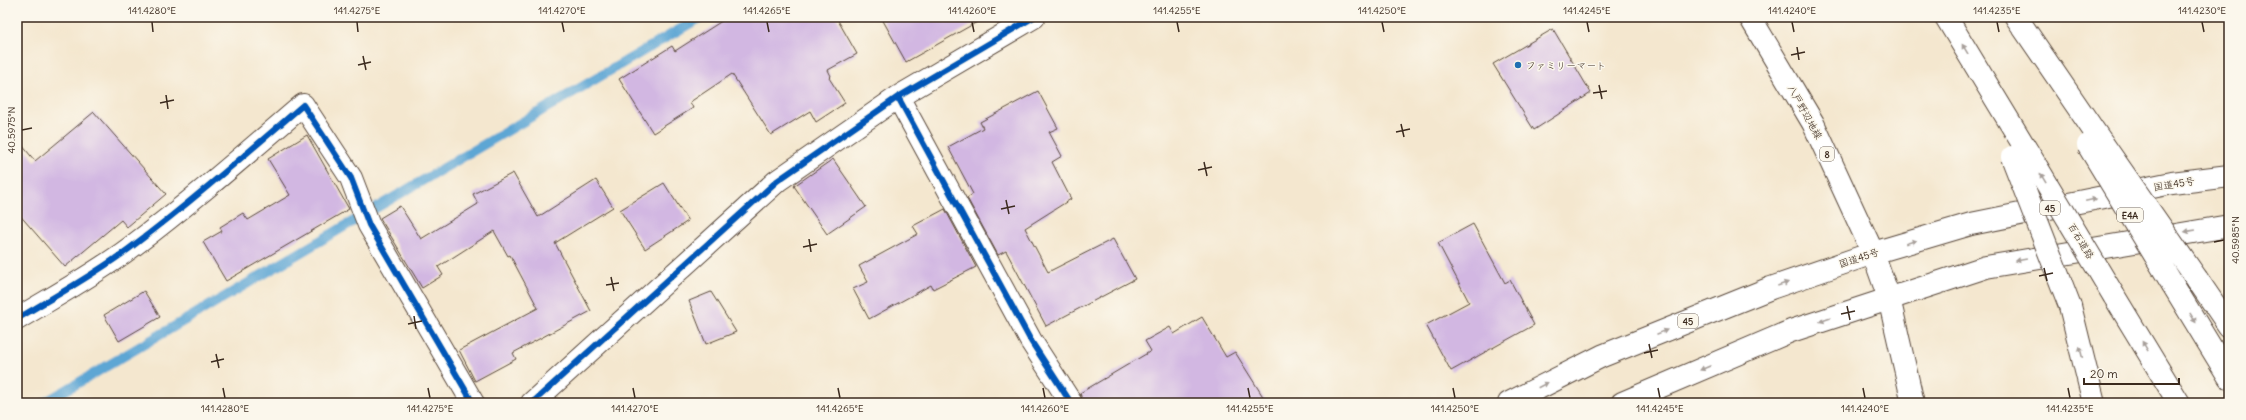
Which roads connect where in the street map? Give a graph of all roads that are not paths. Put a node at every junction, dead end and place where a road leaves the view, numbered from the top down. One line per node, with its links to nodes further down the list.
1 (1034, 17): 6 (main road)
2 (1750, 17): 11 (main road, 八戸野辺地線 / 8)
3 (1946, 17): 8 (main road, 百石道路, one-way to 3)
4 (2009, 17): 7 (main road, E4A)
5 (2016, 17): 7 (main road)
6 (898, 97): 17 (main road); 18 (main road)
7 (2095, 144): 14 (main road, bridge); 15 (main road, E4A, one-way to 15, bridge)
8 (2021, 156): 22 (main road, one-way to 8, bridge); 23 (main road, 百石道路, one-way to 8, bridge)
9 (2229, 176): 11 (main road, 国道45号 / 45, one-way to 9)
10 (2229, 226): 12 (main road, one-way to 12)
11 (1873, 253): 12 (main road, 八戸野辺地線 / 8); 19 (main road, 国道45号 / 45, one-way to 11)
12 (1889, 298): 20 (main road, one-way to 20); 21 (main road, 八戸野辺地線)
13 (17, 319): 16 (main road)
14 (2229, 326)
15 (2229, 376)
16 (473, 403)
17 (532, 403)
18 (1071, 403)
19 (1508, 403)
20 (1622, 403)
21 (1913, 403)
22 (2094, 403)
23 (2179, 403)

